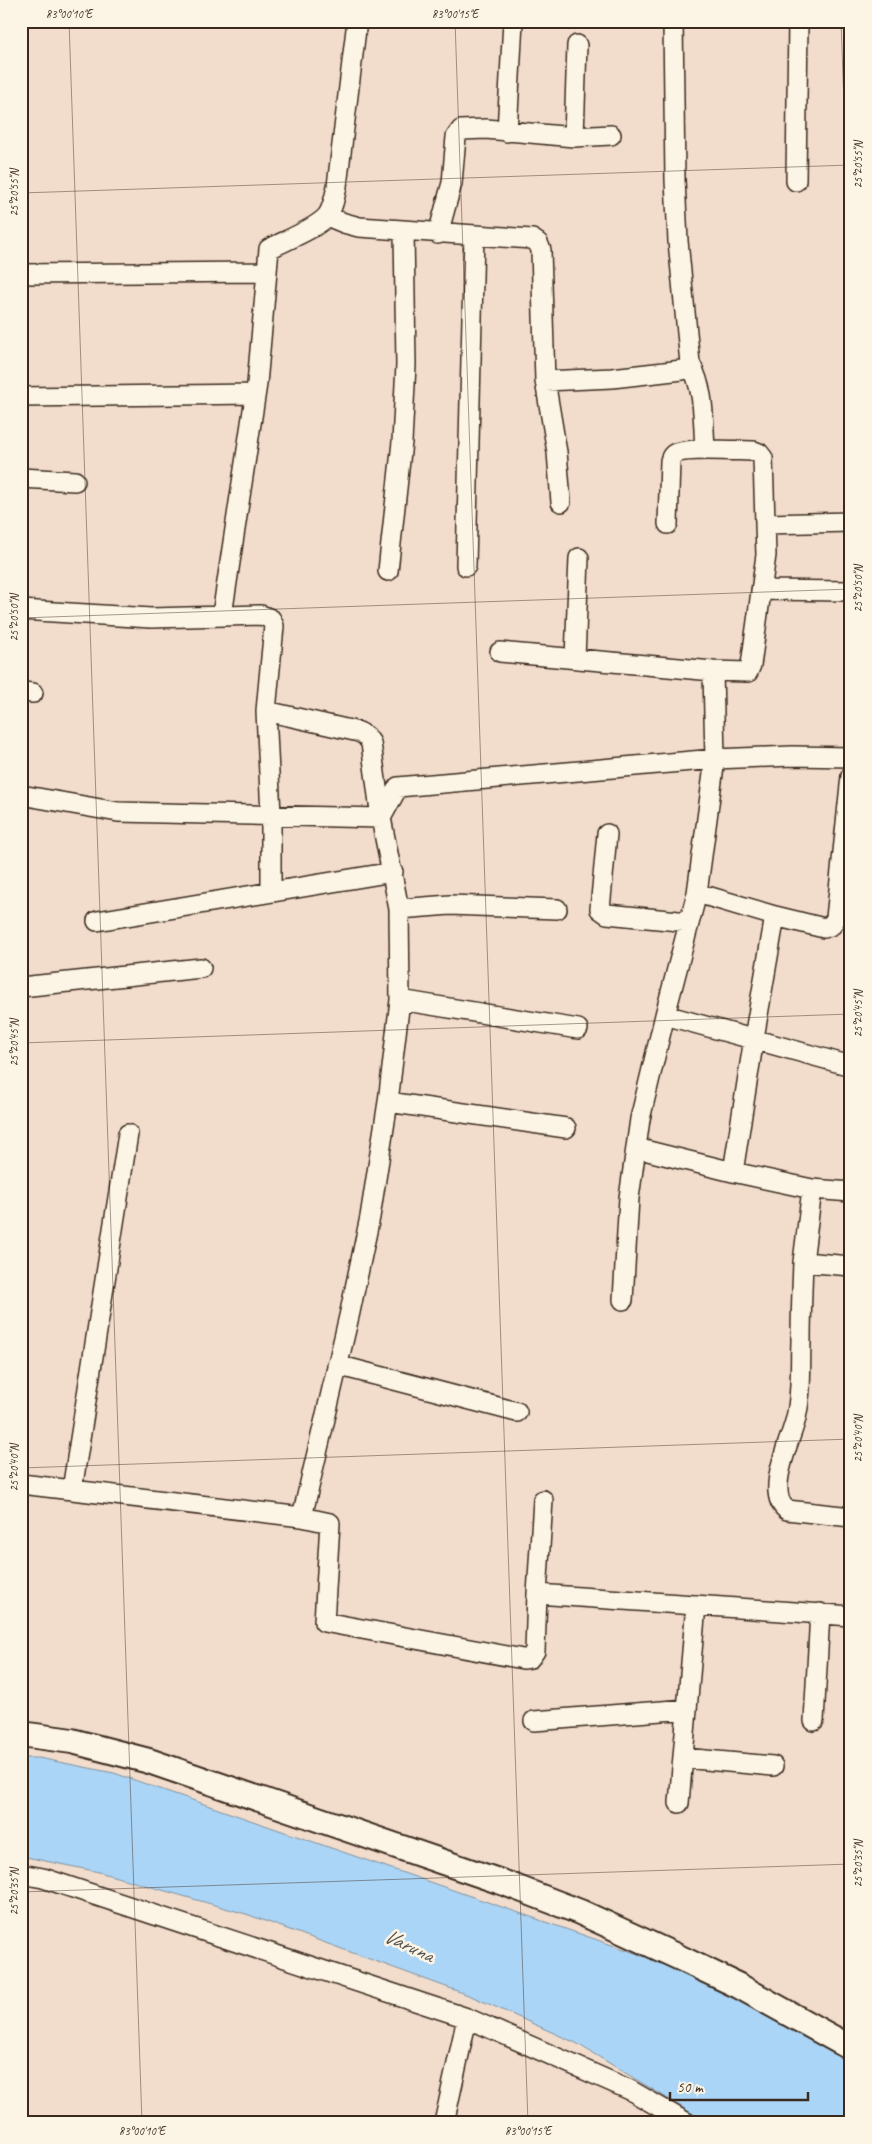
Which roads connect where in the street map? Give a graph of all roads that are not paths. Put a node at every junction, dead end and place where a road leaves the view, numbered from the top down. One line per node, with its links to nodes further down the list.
1 (357, 21): 10 (street)
2 (513, 21): 6 (street)
3 (673, 21): 16 (street)
4 (798, 21): 9 (street)
5 (577, 45): 8 (street)
6 (507, 132): 8 (street); 12 (street)
7 (611, 135): 8 (street)
8 (574, 137)
9 (796, 180)
10 (327, 216): 11 (street); 14 (street)
11 (404, 231): 12 (street); 29 (street)
12 (438, 234): 13 (street)
13 (474, 236): 17 (street); 28 (street)
14 (265, 272): 15 (street); 18 (street)
15 (21, 274)
16 (690, 363): 17 (street); 20 (street)
17 (545, 381): 23 (street)
18 (255, 394): 19 (street); 33 (street)
19 (21, 396)
20 (705, 450): 25 (street); 26 (street)
21 (21, 478): 22 (street)
22 (75, 481)
23 (560, 502)
24 (851, 522): 26 (street)
25 (668, 524)
26 (765, 524): 30 (street)
27 (579, 558): 35 (street)
28 (466, 566)
29 (388, 571)
30 (761, 590): 31 (street); 36 (street)
31 (849, 591)
32 (21, 610): 33 (street)
33 (222, 615): 37 (street)
34 (500, 652): 35 (street)
35 (575, 658): 36 (street)
36 (714, 671): 39 (street)
37 (266, 711): 42 (street); 43 (street)
38 (851, 757): 39 (street)
39 (715, 759): 43 (street); 47 (street)
40 (851, 776): 51 (street)
41 (21, 795): 42 (street)
42 (271, 815): 43 (street); 46 (street)
43 (381, 818): 45 (street)
44 (607, 834): 53 (street)
45 (393, 872): 46 (street); 48 (street)
46 (271, 892): 52 (street)
47 (696, 893): 50 (street); 53 (street)
48 (399, 909): 49 (street); 56 (street)
49 (557, 909)
50 (775, 916): 51 (street); 59 (street)
51 (843, 919)
52 (97, 920)
53 (689, 922): 57 (street)
54 (201, 968): 55 (street)
55 (21, 987)
56 (400, 1000): 58 (street); 61 (street)
57 (665, 1015): 59 (street); 64 (street)
58 (578, 1030)
59 (754, 1038): 60 (street); 65 (street)
60 (851, 1066)
61 (388, 1102): 62 (street); 71 (street)
62 (566, 1128)
63 (128, 1134): 74 (street)
64 (636, 1148): 65 (street); 70 (street)
65 (733, 1172): 66 (street)
66 (812, 1189): 67 (street); 68 (street)
67 (851, 1192)
68 (803, 1262): 69 (street); 77 (street)
69 (851, 1266)
70 (623, 1300)
71 (337, 1365): 72 (street); 76 (street)
72 (517, 1412)
73 (21, 1484): 74 (street)
74 (72, 1490): 76 (street)
75 (543, 1500): 78 (street)
76 (302, 1517): 78 (street)
77 (851, 1517)
78 (537, 1594): 79 (street)
79 (696, 1605): 80 (street); 82 (street)
80 (820, 1613): 81 (street); 84 (street)
81 (851, 1616)
82 (687, 1708): 83 (street); 86 (street)
83 (534, 1721)
84 (814, 1721)
85 (21, 1734): 91 (street)
86 (682, 1758): 87 (street); 88 (street)
87 (773, 1766)
88 (678, 1803)
89 (21, 1874): 90 (street)
90 (467, 2018): 92 (street); 93 (street)
91 (851, 2048)
92 (444, 2123)
93 (686, 2123)

